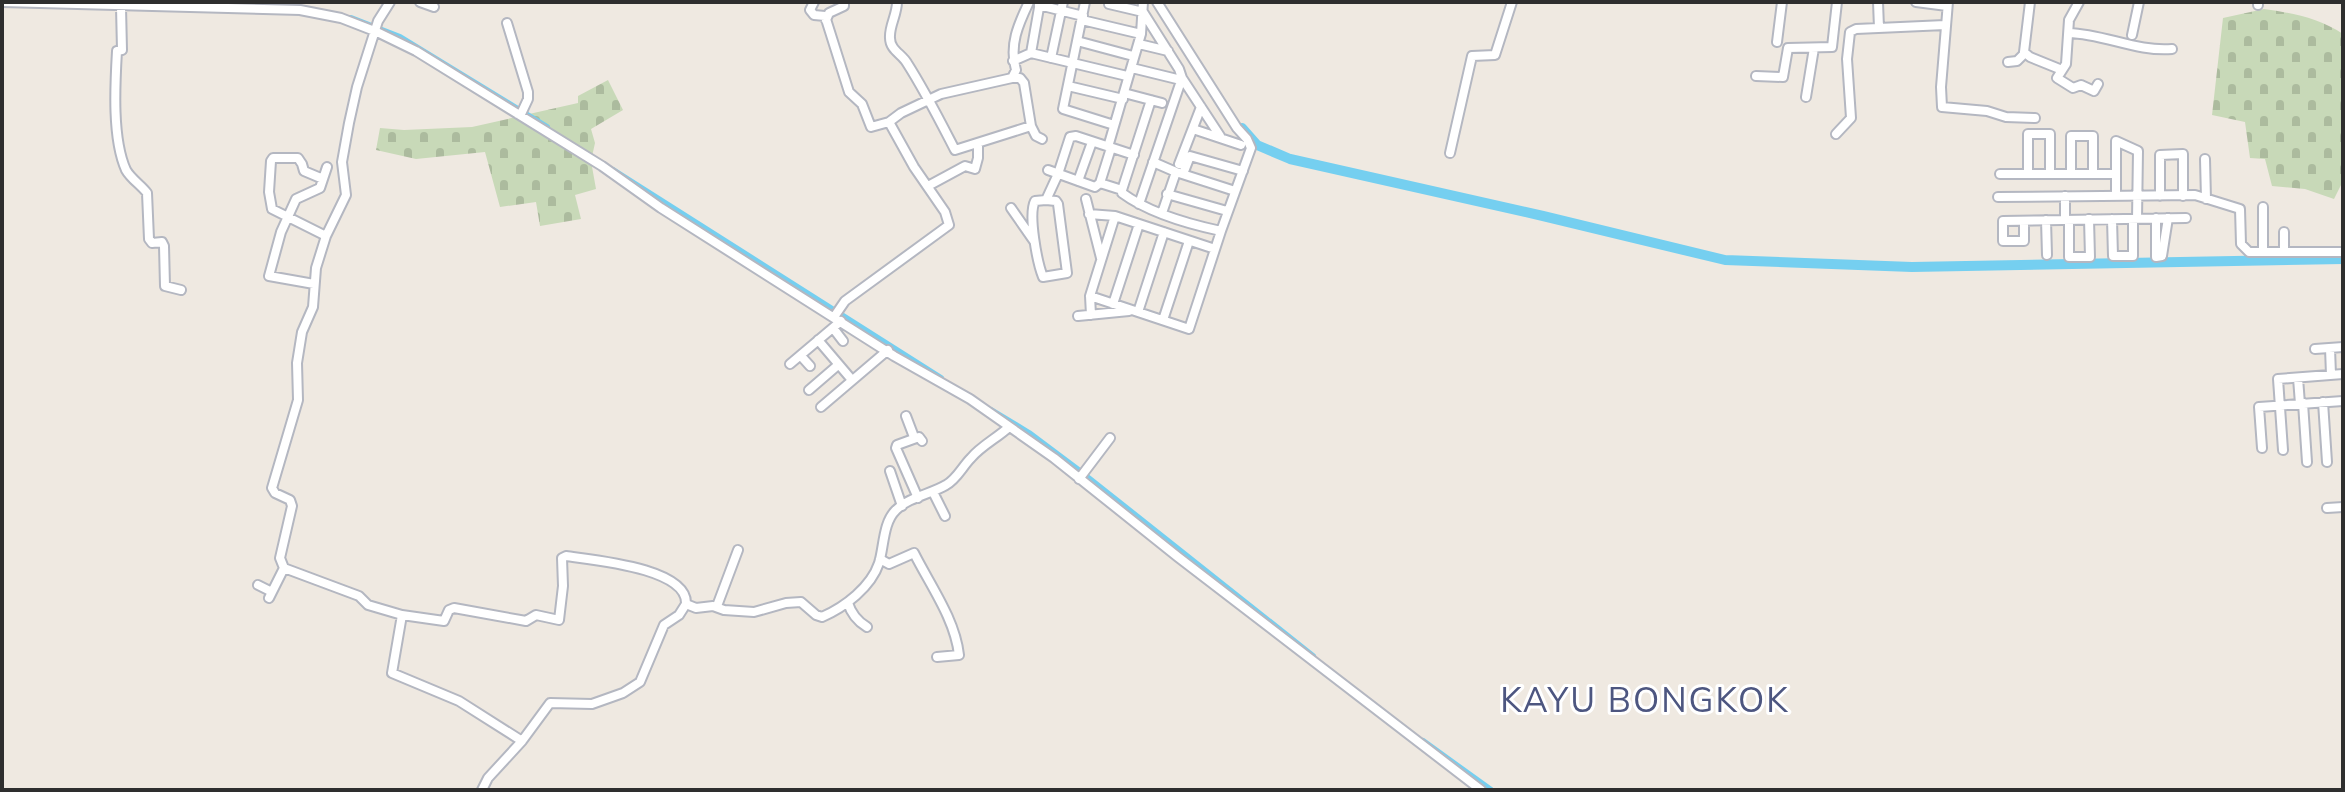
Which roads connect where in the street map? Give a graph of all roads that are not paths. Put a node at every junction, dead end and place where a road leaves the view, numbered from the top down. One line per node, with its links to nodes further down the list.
1 (2, 2): 18 (street)
2 (390, 2): 31 (street)
3 (420, 2): 24 (street)
4 (814, 2): 27 (street)
5 (844, 2): 27 (street)
6 (897, 2): 61 (street)
7 (1029, 2): 48 (street)
8 (1085, 2): 26 (street)
9 (1157, 2): 85 (street)
10 (1512, 2): 78 (street)
11 (1782, 2): 37 (street)
12 (1837, 2): 40 (street)
13 (1878, 2): 32 (street)
14 (1916, 2): 21 (street)
15 (2030, 2): 45 (street)
16 (2079, 2): 33 (street)
17 (2139, 2): 35 (street)
18 (84, 3): 23 (street)
19 (1109, 3): 25 (street); 29 (street)
20 (1040, 4): 22 (street); 44 (street)
21 (1948, 4): 30 (street)
22 (1062, 6): 26 (street); 47 (street)
23 (121, 7): 31 (street); 140 (street)
24 (434, 7)
25 (1143, 7): 34 (street); 43 (street)
26 (1082, 18): 29 (street); 36 (street)
27 (826, 20): 67 (street)
28 (507, 23): 65 (street)
29 (1104, 25): 34 (street)
30 (1945, 25): 32 (street); 66 (street)
31 (377, 27): 65 (street); 130 (street)
32 (1879, 28): 39 (street)
33 (2069, 33): 42 (street); 52 (street)
34 (1141, 34): 46 (street)
35 (2132, 35)
36 (1077, 41): 46 (street); 49 (street)
37 (1777, 42)
38 (1143, 45): 43 (street)
39 (1848, 45): 40 (street); 71 (street)
40 (1832, 47): 41 (street)
41 (1814, 48): 54 (street); 60 (street)
42 (2172, 49)
43 (1168, 51): 56 (street)
44 (1031, 53): 47 (street); 48 (street)
45 (2025, 53): 50 (street); 52 (street)
46 (1133, 56): 53 (street)
47 (1051, 58): 49 (street)
48 (1013, 61): 55 (street)
49 (1073, 62): 53 (street); 58 (street)
50 (2008, 62)
51 (1136, 69): 56 (street)
52 (2062, 70): 57 (street)
53 (1127, 76): 59 (street)
54 (1756, 76)
55 (1012, 78): 61 (street); 69 (street)
56 (1181, 79): 64 (street); 81 (street)
57 (2098, 84)
58 (1068, 86): 59 (street); 68 (street)
59 (1123, 96): 62 (street); 68 (street)
60 (1806, 97)
61 (930, 100): 67 (street); 75 (street)
62 (1151, 100): 63 (street); 79 (street)
63 (1162, 103)
64 (1201, 107): 70 (street); 72 (street)
65 (521, 112): 144 (street)
66 (2035, 118)
67 (889, 122): 96 (street)
68 (1114, 125): 77 (street)
69 (1031, 126): 73 (street); 75 (street)
70 (1193, 129): 72 (street); 84 (street)
71 (1836, 134)
72 (1220, 136): 76 (street)
73 (1042, 139)
74 (1092, 142): 77 (street); 86 (street); 94 (street)
75 (978, 143): 96 (street)
76 (1241, 145)
77 (1109, 148): 79 (street); 95 (street)
78 (1450, 153)
79 (1134, 155): 97 (street)
80 (2205, 159): 107 (street)
81 (1153, 162): 84 (street); 109 (street)
82 (327, 167): 93 (street)
83 (1048, 170): 86 (street)
84 (1179, 170): 85 (street); 98 (street); 99 (street)
85 (1243, 171): 98 (street)
86 (1058, 174): 94 (street); 108 (street)
87 (2000, 174): 88 (street)
88 (2028, 174): 89 (street); 89 (street)
89 (2050, 174): 90 (street)
90 (2071, 174): 91 (street); 91 (street)
91 (2093, 174): 92 (street)
92 (2115, 174): 101 (street); 102 (street)
93 (323, 179): 116 (street); 116 (street)
94 (1078, 181): 95 (street)
95 (1100, 183): 97 (street)
96 (928, 186): 144 (street)
97 (1122, 190): 109 (street)
98 (1235, 191): 112 (street)
99 (1167, 194): 112 (street); 113 (street)
100 (2065, 196): 101 (street); 105 (street); 124 (street)
101 (2116, 196): 102 (street)
102 (2137, 196): 103 (street); 122 (street)
103 (2160, 196): 104 (street); 104 (street)
104 (2183, 196): 107 (street)
105 (1998, 197)
106 (1086, 199): 114 (street)
107 (2206, 199): 135 (street)
108 (1046, 200): 132 (street); 132 (street)
109 (1139, 204): 113 (street)
110 (2263, 207): 135 (street)
111 (1011, 208): 132 (street)
112 (1227, 211): 127 (street)
113 (1162, 213): 127 (street)
114 (1089, 214): 115 (street); 138 (street)
115 (1115, 216): 126 (street); 138 (street)
116 (287, 217): 130 (street); 139 (street)
117 (2156, 218): 118 (street); 118 (street); 122 (street)
118 (2168, 218): 119 (street)
119 (2186, 218)
120 (2089, 219): 121 (street); 124 (street); 124 (street)
121 (2112, 219): 122 (street); 122 (street)
122 (2135, 219)
123 (2046, 220): 124 (street); 125 (street); 137 (street)
124 (2067, 220)
125 (2024, 221)
126 (1139, 224): 128 (street); 142 (street)
127 (1221, 231): 134 (street)
128 (1164, 232): 131 (street); 143 (street)
129 (2284, 232): 133 (street)
130 (326, 236): 139 (street)
131 (1189, 241): 134 (street); 147 (street)
132 (1036, 245)
133 (2284, 248): 135 (street); 136 (street)
134 (1215, 249): 147 (street)
135 (2263, 252)
136 (2343, 252)
137 (2047, 255)
138 (1101, 259): 141 (street)
139 (314, 284): 186 (street)
140 (181, 290)
141 (1090, 296): 142 (street); 145 (street)
142 (1113, 304): 143 (street)
143 (1137, 311): 145 (street); 147 (street)
144 (838, 315): 148 (street); 154 (street)
145 (1091, 315): 146 (street)
146 (1078, 316)
147 (1163, 320)
148 (833, 328): 149 (street); 150 (street)
149 (818, 340): 155 (street); 157 (street)
150 (843, 341)
151 (2343, 347): 152 (street)
152 (2330, 348): 153 (street); 160 (street)
153 (2315, 349)
154 (888, 350): 162 (street); 170 (street)
155 (801, 356): 156 (street); 158 (street)
156 (790, 364)
157 (838, 365): 162 (street); 163 (street)
158 (810, 366)
159 (2343, 374): 160 (street)
160 (2331, 375): 161 (street)
161 (2298, 378): 166 (street); 167 (street)
162 (852, 380): 168 (street)
163 (809, 390)
164 (2343, 401): 165 (street)
165 (2323, 402): 166 (street); 175 (street)
166 (2302, 404): 167 (street); 174 (street)
167 (2280, 405): 172 (street); 173 (street)
168 (821, 407)
169 (906, 416): 179 (street)
170 (1009, 427): 177 (street); 178 (street)
171 (1110, 438): 177 (street)
172 (2262, 448)
173 (2283, 450)
174 (2307, 462)
175 (2327, 462)
176 (890, 471): 180 (street)
177 (1081, 477): 196 (street)
178 (933, 492): 179 (street); 183 (street)
179 (918, 498): 180 (street)
180 (902, 506): 185 (street)
181 (2343, 507): 182 (street)
182 (2327, 508)
183 (945, 516)
184 (738, 550): 190 (street)
185 (880, 559): 188 (street); 193 (street)
186 (284, 568): 187 (street); 191 (street)
187 (258, 585)
188 (848, 603): 190 (street); 192 (street)
189 (686, 604): 190 (street); 191 (street); 194 (street)
190 (717, 606)
191 (402, 615): 194 (street)
192 (867, 627)
193 (937, 657)
194 (522, 741): 195 (street)
195 (482, 790)
196 (1481, 790)

